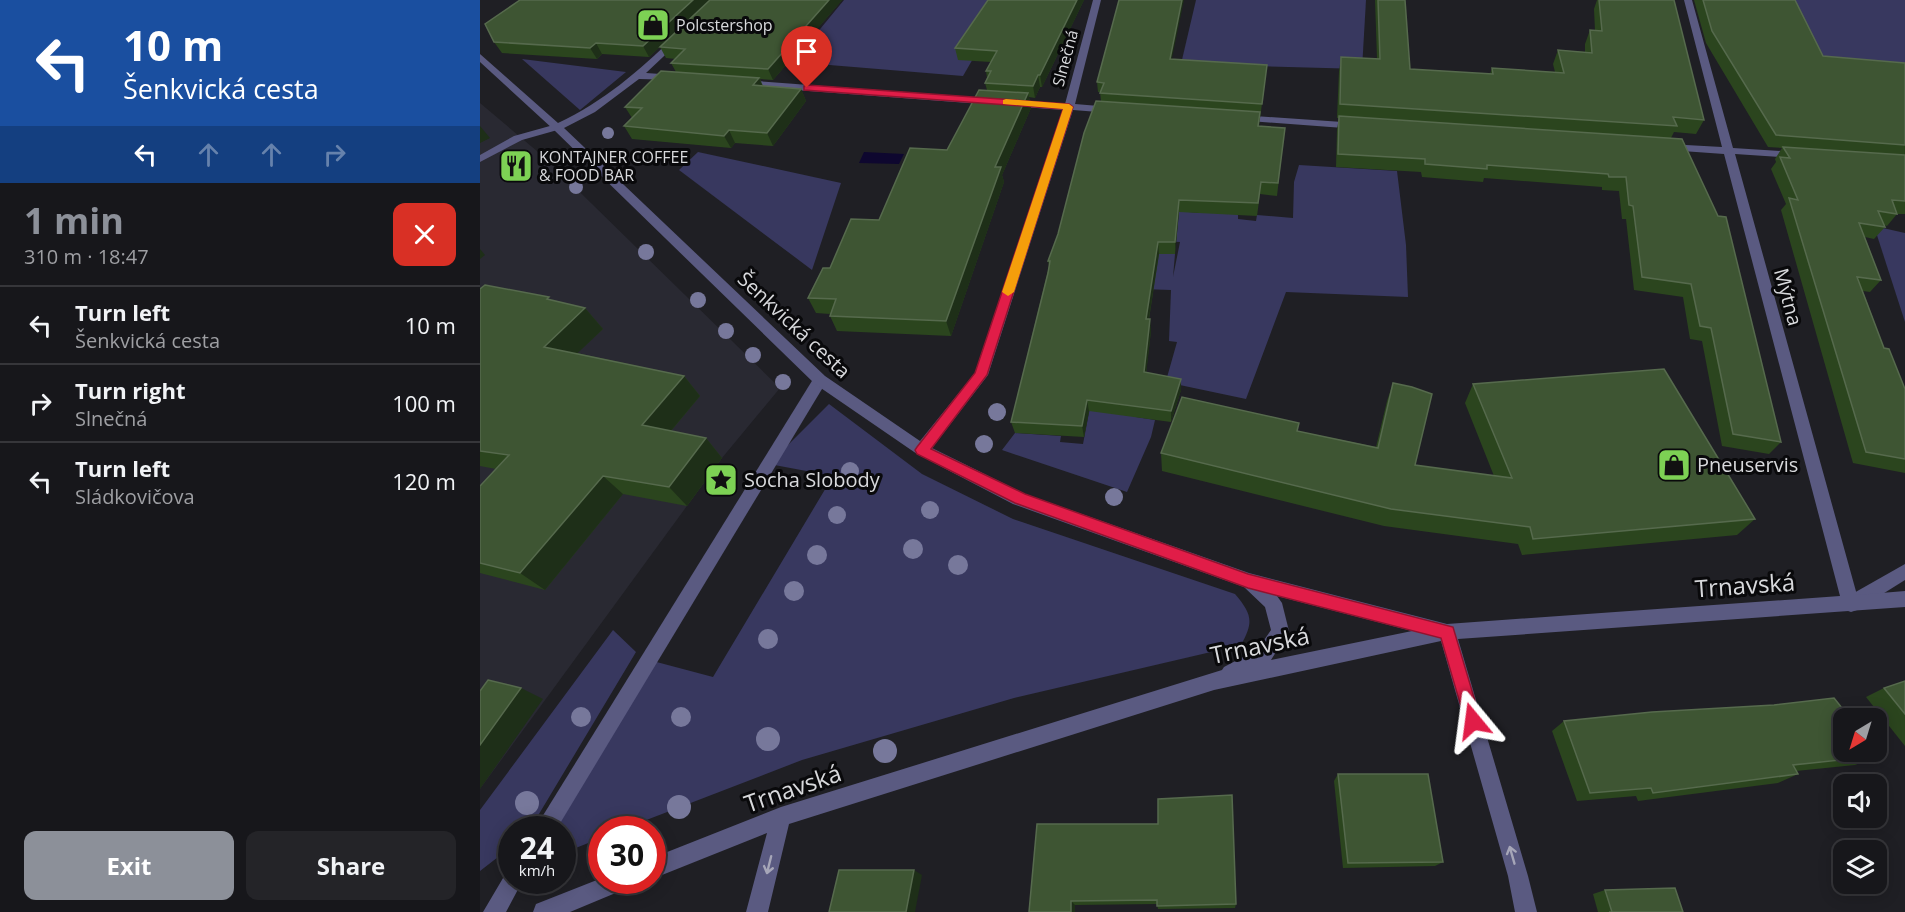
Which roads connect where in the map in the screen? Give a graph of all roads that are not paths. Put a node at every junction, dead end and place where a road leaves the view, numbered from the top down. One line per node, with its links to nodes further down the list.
1 (1097, 0): 8 (street, Slnečná)
2 (1688, 0): 14 (street, Mýtna)
3 (686, 30): 5 (street)
4 (482, 61): 11 (street, Šenkvická cesta)
5 (639, 76): 6 (street); 11 (street)
6 (688, 79)
7 (735, 83): 8 (street)
8 (1069, 107): 9 (street); 18 (street, Slnečná)
9 (1128, 111)
10 (1223, 117): 12 (street)
11 (557, 126): 16 (street); 17 (street, Šenkvická cesta)
12 (1365, 127)
13 (1662, 147): 14 (street)
14 (1727, 151): 15 (street); 22 (street, Mýtna)
15 (1804, 156)
16 (480, 159)
17 (820, 380): 18 (street, Šenkvická cesta); 25 (street)
18 (922, 450): 20 (street, Šenkvická cesta)
19 (1905, 571): 22 (street)
20 (1248, 581): 23 (street, Šenkvická cesta); 24 (street)
21 (1905, 599): 22 (street, Trnavská)
22 (1851, 604): 23 (street, Trnavská)
23 (1447, 632): 24 (street, Trnavská); 33 (street, one-way to 23)
24 (1214, 681): 26 (street, Trnavská)
25 (553, 816)
26 (781, 817): 27 (street, Trnavská); 32 (street, one-way to 32)
27 (666, 863)
28 (505, 894): 30 (street)
29 (588, 894): 31 (street)
30 (494, 912)
31 (544, 912)
32 (757, 912)
33 (1526, 912)

